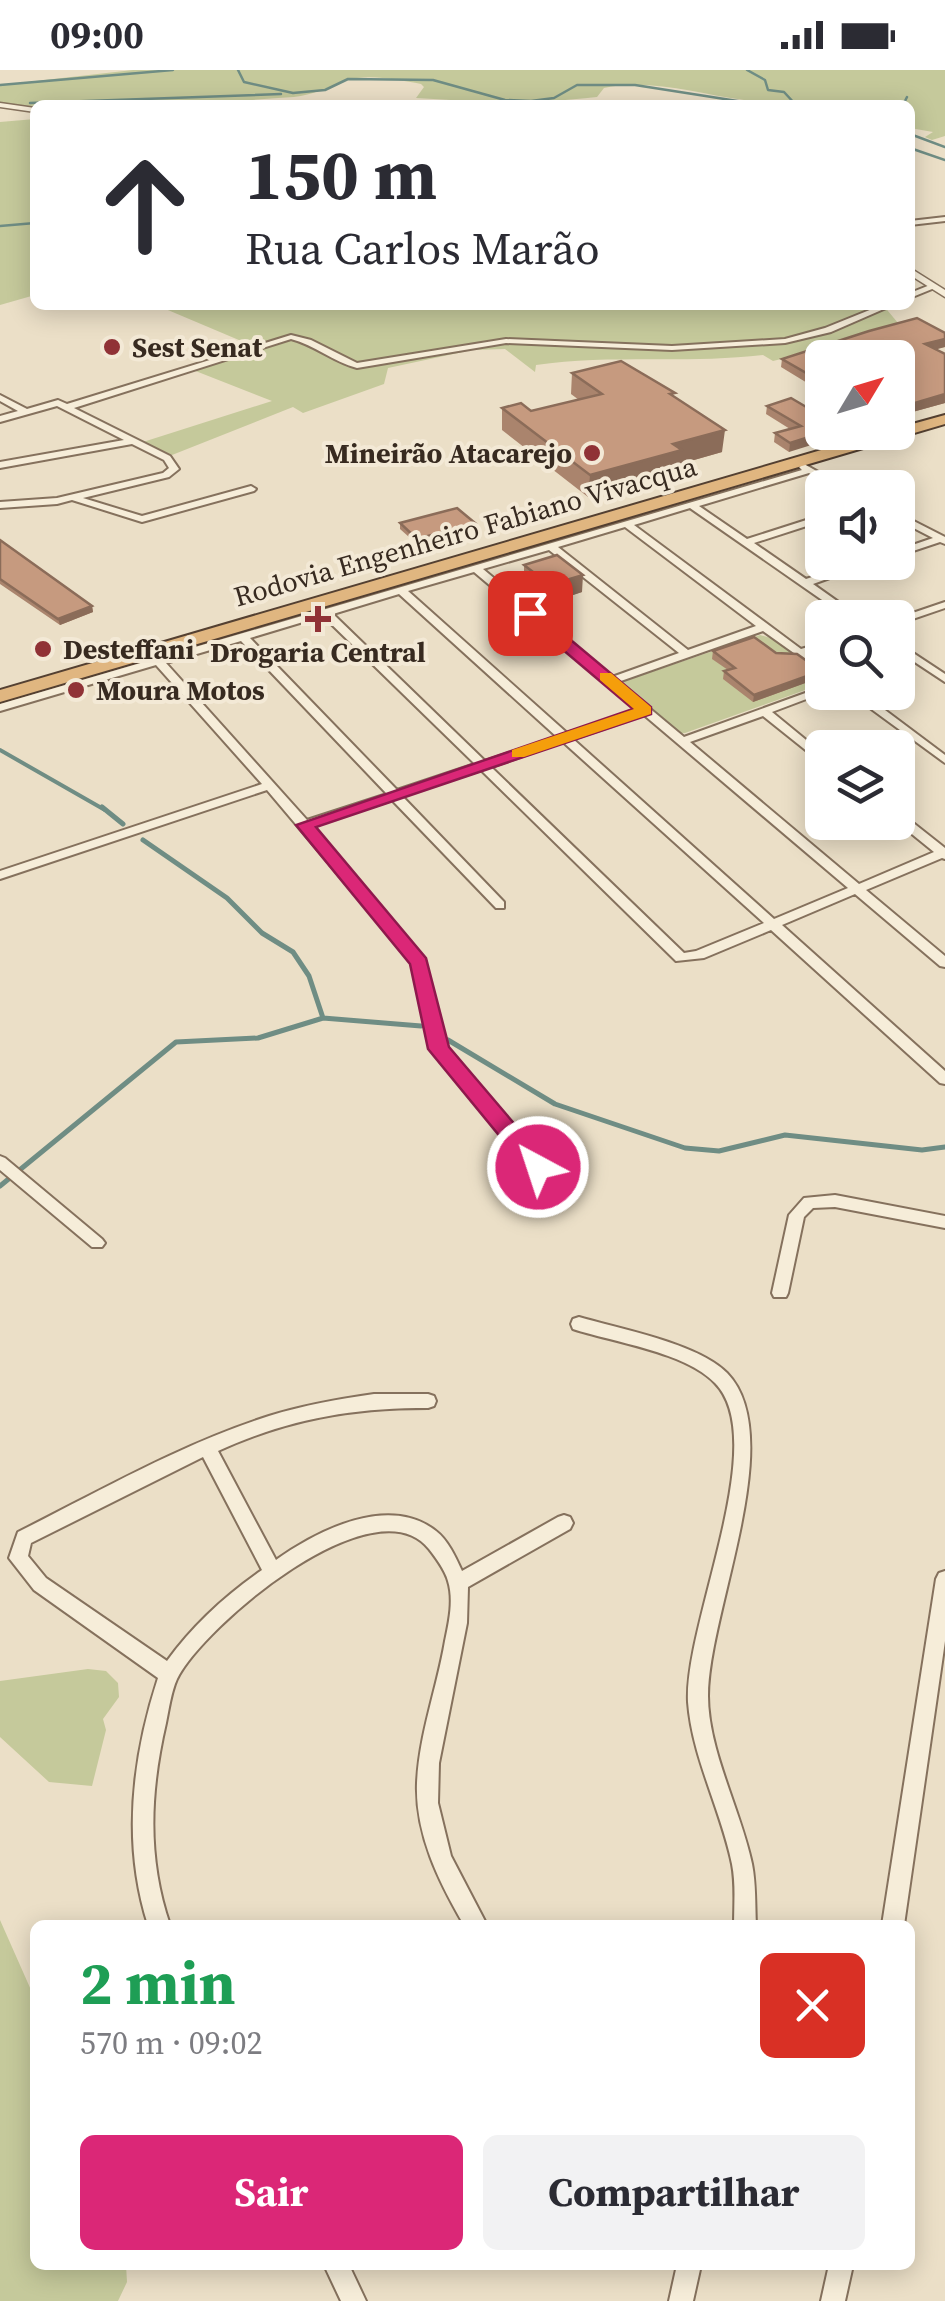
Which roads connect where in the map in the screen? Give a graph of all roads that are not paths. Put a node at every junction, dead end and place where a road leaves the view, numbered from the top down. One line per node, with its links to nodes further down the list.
1 (0, 105): 2 (street)
2 (30, 109)
3 (945, 219): 4 (street)
4 (915, 222)
5 (915, 274): 6 (street)
6 (934, 286): 7 (street); 8 (street)
7 (915, 294)
8 (945, 294)
9 (876, 310): 11 (street)
10 (0, 398): 12 (street)
11 (67, 407): 12 (street); 15 (street)
12 (26, 412): 13 (street)
13 (0, 419)
14 (945, 419): 17 (highway, Rodovia Engenheiro Fabiano Vivacqua)
15 (132, 440): 16 (street); 20 (street)
16 (0, 465)
17 (803, 467): 18 (street); 22 (street); 26 (highway, Rodovia Engenheiro Fabiano Vivacqua)
18 (809, 470)
19 (251, 489): 20 (street)
20 (75, 498): 21 (street)
21 (0, 504)
22 (692, 505): 24 (street); 28 (street)
23 (805, 523): 28 (street)
24 (627, 524): 29 (street); 39 (street)
25 (915, 525): 27 (street)
26 (533, 540): 29 (street); 47 (highway, Rodovia Engenheiro Fabiano Vivacqua)
27 (943, 540): 30 (street)
28 (747, 542): 33 (street)
29 (552, 546): 31 (street); 42 (street)
30 (915, 549)
31 (476, 568): 34 (street); 50 (street)
32 (815, 580): 33 (street)
33 (806, 583): 35 (street)
34 (401, 590): 37 (street); 57 (street)
35 (830, 600)
36 (945, 605): 38 (street)
37 (326, 613): 40 (street); 61 (street)
38 (915, 615)
39 (763, 627): 42 (street); 43 (street)
40 (243, 637): 46 (street); 63 (street)
41 (805, 652): 43 (street)
42 (687, 654): 50 (street)
43 (800, 654): 44 (street)
44 (805, 658)
45 (915, 658): 49 (street)
46 (159, 662): 48 (street); 62 (street)
47 (74, 674): 48 (highway); 51 (highway, Rodovia Engenheiro Fabiano Vivacqua)
48 (106, 677): 53 (street)
49 (945, 678)
50 (610, 681): 54 (street)
51 (0, 696)
52 (805, 696): 56 (street)
53 (0, 708)
54 (646, 710): 57 (street); 58 (street)
55 (877, 710): 60 (street)
56 (764, 712): 58 (street); 59 (street)
57 (566, 737): 61 (street); 70 (street)
58 (683, 742): 68 (street)
59 (805, 745)
60 (945, 760)
61 (480, 766): 63 (street); 70 (street)
62 (269, 785): 64 (street); 67 (street)
63 (396, 794): 64 (street); 69 (street)
64 (305, 825): 74 (street)
65 (915, 831): 66 (street)
66 (944, 853): 68 (street)
67 (0, 875)
68 (856, 887): 70 (street); 71 (street)
69 (500, 906)
70 (770, 923): 72 (street)
71 (945, 963)
72 (945, 1079)
73 (3, 1165): 76 (street)
74 (538, 1167)
75 (945, 1222): 77 (street)
76 (97, 1243)
77 (780, 1293)
78 (579, 1324): 88 (street)
79 (428, 1400): 80 (street)
80 (207, 1447): 82 (street); 85 (street)
81 (564, 1523): 84 (street)
82 (272, 1571): 84 (street); 85 (street)
83 (945, 1579): 89 (street)
84 (458, 1584): 87 (street)
85 (169, 1674): 86 (street)
86 (158, 1920)
87 (473, 1920)
88 (745, 1920)
89 (894, 1920)
90 (338, 2270): 93 (street)
91 (689, 2270): 94 (street)
92 (840, 2270): 95 (street)
93 (354, 2301)
94 (682, 2301)
95 (833, 2301)

